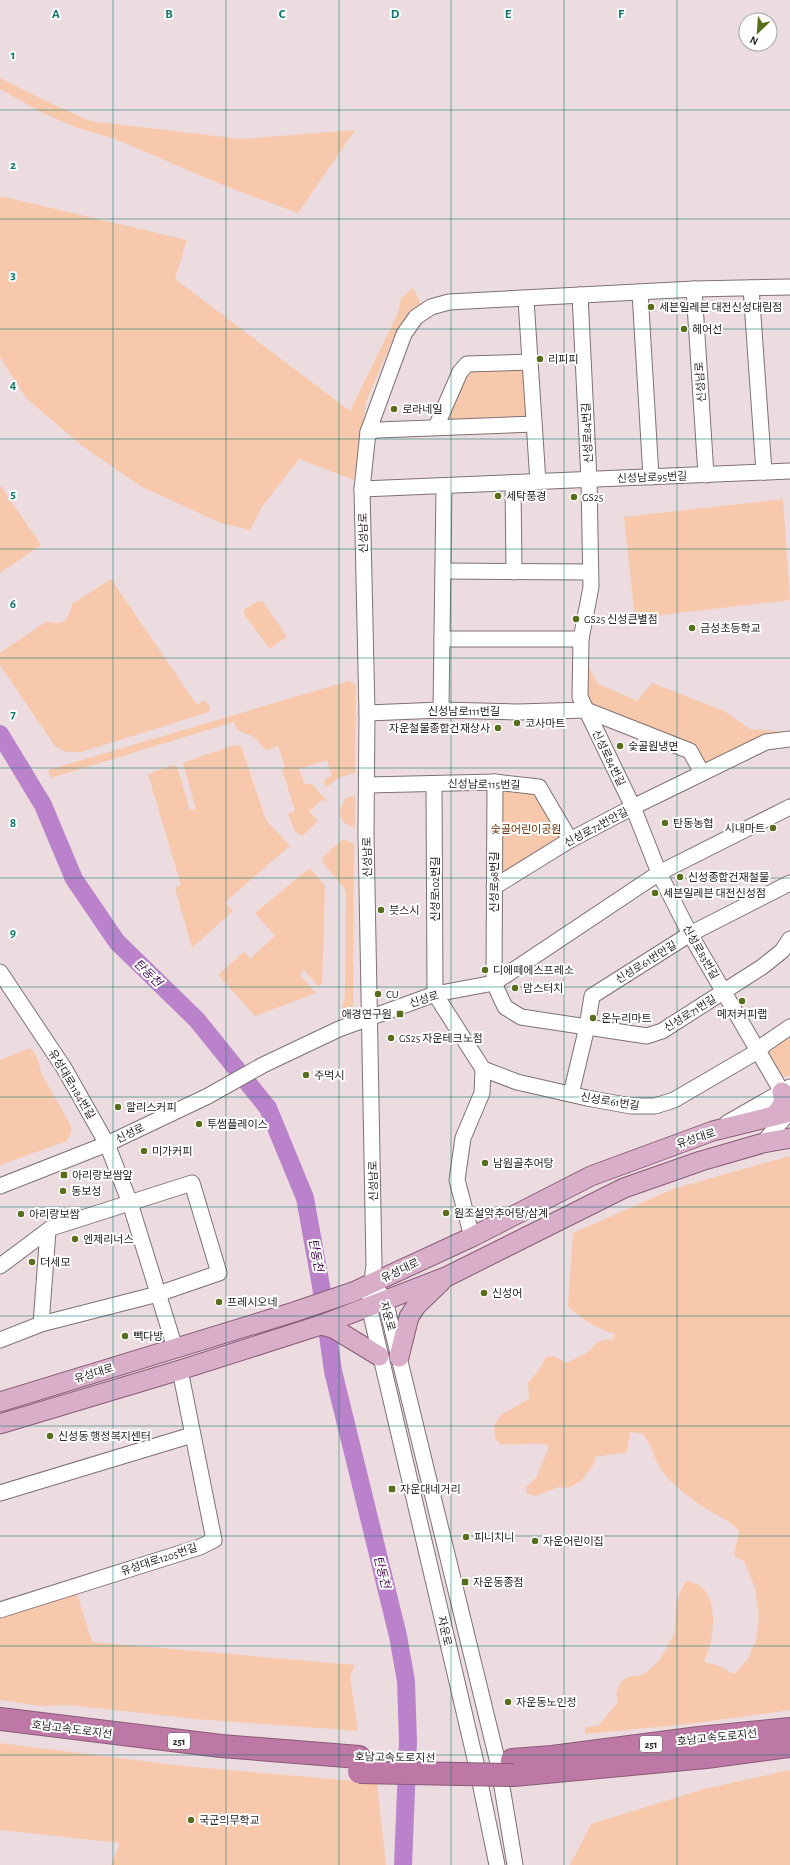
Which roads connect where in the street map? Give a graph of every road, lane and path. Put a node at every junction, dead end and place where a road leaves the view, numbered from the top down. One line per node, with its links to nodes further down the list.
1 (790, 287): 2 (street, 신성남로)
2 (751, 288): 3 (street, 신성남로); 12 (street)
3 (694, 289): 4 (street, 신성남로); 13 (street, 신성남로)
4 (640, 292): 5 (street, 신성남로); 14 (street)
5 (580, 295): 6 (street, 신성남로); 15 (street, 신성로84번길)
6 (526, 300): 7 (street); 10 (street, 신성남로)
7 (530, 362): 8 (street); 9 (street)
8 (534, 424): 9 (street); 16 (street)
9 (436, 427): 10 (street)
10 (368, 432): 19 (street, 신성남로)
11 (790, 471): 12 (street, 신성남로95번길)
12 (764, 472): 13 (street, 신성남로95번길)
13 (706, 475): 14 (street, 신성남로95번길)
14 (651, 477): 15 (street, 신성남로95번길)
15 (589, 480): 16 (street, 신성남로95번길); 22 (street, 신성로84번길)
16 (538, 482): 17 (street, 신성남로95번길)
17 (513, 483): 18 (street, 신성남로95번길); 21 (street)
18 (444, 486): 19 (street, 신성남로95번길); 20 (street)
19 (362, 489): 27 (street, 신성남로)
20 (444, 571): 21 (street); 23 (street)
21 (514, 572): 22 (street)
22 (590, 572): 24 (street, 신성로84번길)
23 (442, 639): 24 (street); 25 (street)
24 (581, 640): 26 (street, 신성로84번길)
25 (441, 710): 26 (street, 신성남로111번길); 27 (street, 신성남로111번길)
26 (586, 710): 29 (street); 33 (street, 신성로84번길)
27 (367, 713): 32 (street, 신성남로)
28 (790, 739): 29 (street, 신성로72번안길)
29 (702, 773): 33 (street, 신성로72번안길)
30 (496, 782): 31 (street, 신성남로115번길); 35 (street, 신성남로115번길); 38 (street, 신성로98번길)
31 (434, 784): 32 (street, 신성남로115번길); 44 (street, 신성로102번길)
32 (368, 785): 45 (street, 신성남로)
33 (633, 807): 35 (street, 신성로72번안길); 36 (street, 신성로84번길)
34 (790, 807): 36 (street, 신성로)
35 (570, 840): 38 (street, 신성로72번안길)
36 (658, 873): 39 (street, 신성로83번길); 42 (street, 신성로)
37 (790, 883): 39 (street, 신성로61번안길)
38 (494, 887): 42 (street, 신성로98번길)
39 (690, 934): 43 (street, 신성로83번길); 46 (street, 신성로61번안길)
40 (790, 939): 43 (street, 신성로71번길)
41 (0, 972): 56 (street, 유성대로1184번길)
42 (494, 983): 44 (street, 신성로); 46 (street, 신성로71번길)
43 (724, 992): 46 (street, 신성로71번길); 48 (street, 신성로83번길)
44 (435, 994): 45 (street, 신성로); 49 (street)
45 (370, 1017): 56 (street, 신성로); 63 (street, 신성남로)
46 (587, 1027): 51 (street, 신성로61번안길)
47 (790, 1027): 48 (street, 신성로61번길)
48 (758, 1051): 50 (street, 신성로83번길); 51 (street, 신성로61번길)
49 (483, 1069): 51 (street, 신성로61번길); 60 (street)
50 (786, 1089): 52 (main road); 53 (street)
51 (571, 1094)
52 (786, 1113): 53 (main road, 유성대로); 55 (street)
53 (714, 1131): 60 (main road, 유성대로)
54 (790, 1138): 55 (main road, 유성대로)
55 (763, 1143): 62 (main road, 유성대로)
56 (108, 1144): 57 (street, 신성로); 58 (street, 유성대로1184번길)
57 (0, 1186)
58 (130, 1203): 59 (street); 64 (street, 유성대로1184번길); 64 (street)
59 (48, 1231): 61 (street); 66 (street)
60 (472, 1237): 63 (main road, 유성대로)
61 (0, 1266)
62 (448, 1276): 65 (main road, 유성대로); 71 (main road)
63 (373, 1282): 65 (street, 자운로); 69 (main road, 유성대로)
64 (158, 1294): 66 (street); 69 (street, 유성대로1184번길)
65 (370, 1306): 67 (main road, 유성대로); 70 (street, 자운로); 71 (street, 자운로)
66 (41, 1324): 68 (street)
67 (321, 1325): 70 (main road); 72 (main road, 유성대로)
68 (0, 1340)
69 (175, 1348): 73 (main road, 유성대로)
70 (379, 1356): 84 (street, 자운로)
71 (399, 1357): 85 (street, 자운로)
72 (180, 1370): 74 (main road, 유성대로); 75 (street, 유성대로1205번길)
73 (0, 1402)
74 (0, 1424)
75 (192, 1434): 76 (street); 77 (street, 유성대로1205번길)
76 (0, 1494)
77 (0, 1610)
78 (0, 1719): 82 (highway, 호남고속도로지선 / 251)
79 (790, 1729): 83 (highway, 호남고속도로지선 / 251)
80 (0, 1734): 82 (highway, 호남고속도로지선 / 251)
81 (790, 1746): 83 (highway, 호남고속도로지선 / 251)
82 (359, 1764): 83 (highway, 호남고속도로지선 / 251, bridge)
83 (513, 1768)
84 (497, 1865)
85 (515, 1865)

